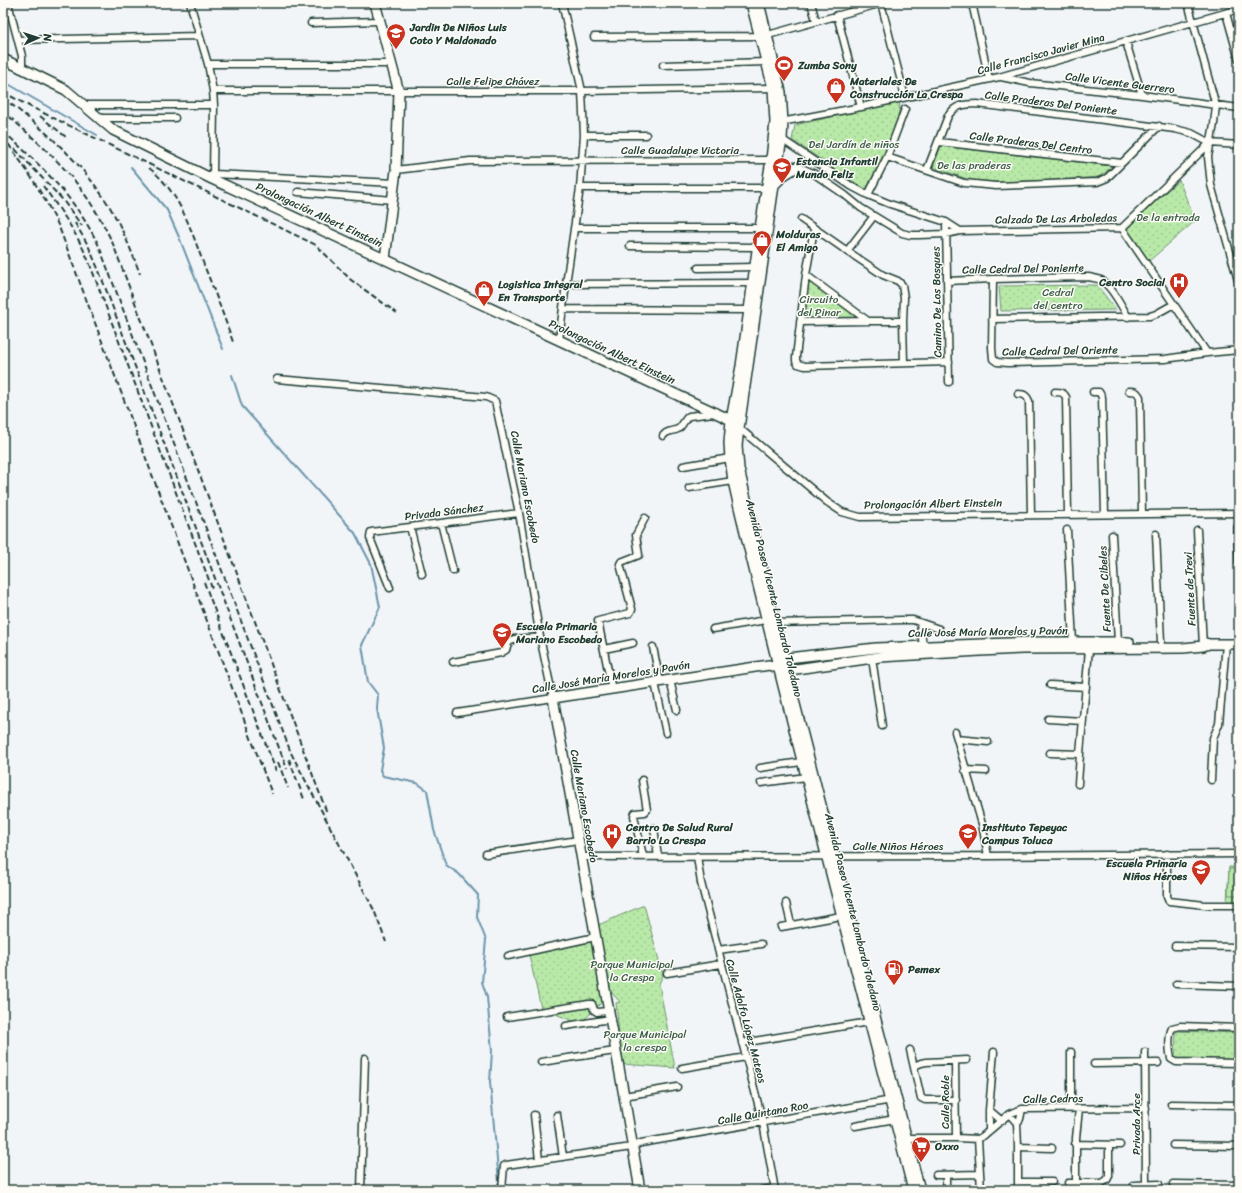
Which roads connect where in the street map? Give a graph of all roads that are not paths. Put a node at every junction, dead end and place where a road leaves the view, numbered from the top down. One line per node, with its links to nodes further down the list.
1 (8, 3): 23 (street)
2 (190, 3): 21 (street)
3 (375, 3): 16 (main road)
4 (562, 3): 36 (street)
5 (751, 3): 20 (main road, Avenida Paseo Vicente Lombardo Toledano)
6 (759, 3): 20 (main road, Avenida Paseo Vicente Lombardo Toledano)
7 (811, 3): 17 (street)
8 (851, 3): 13 (street)
9 (881, 3): 13 (street); 39 (street)
10 (972, 3): 33 (street)
11 (1188, 3): 18 (street)
12 (1239, 9): 14 (street, Calle Francisco Javier Mina)
13 (853, 11): 15 (street)
14 (1226, 13): 18 (street, Calle Francisco Javier Mina); 26 (street)
15 (837, 15): 17 (street); 43 (street)
16 (379, 21): 19 (street); 29 (main road)
17 (816, 21): 20 (street)
18 (1193, 22): 24 (street, Calle Francisco Javier Mina); 42 (street)
19 (311, 23)
20 (764, 35): 22 (street); 27 (main road, Avenida Paseo Vicente Lombardo Toledano); 48 (main road, Avenida Paseo Vicente Lombardo Toledano)
21 (199, 36): 23 (street); 28 (street)
22 (594, 36)
23 (18, 40): 31 (street)
24 (1126, 42): 32 (street, Calle Francisco Javier Mina); 38 (street)
25 (3, 59): 31 (main road, Prolongación Albert Einstein)
26 (1239, 60)
27 (767, 62): 30 (street); 34 (main road, Avenida Paseo Vicente Lombardo Toledano)
28 (208, 64): 29 (street); 35 (street)
29 (392, 64): 37 (main road)
30 (663, 65)
31 (20, 69): 40 (main road, Prolongación Albert Einstein)
32 (999, 77): 33 (street, Calle Francisco Javier Mina); 38 (street, Calle Vicente Guerrero)
33 (989, 79): 39 (street, Calle Francisco Javier Mina)
34 (773, 88): 36 (street, Calle Felipe Chávez); 48 (main road, Avenida Paseo Vicente Lombardo Toledano)
35 (213, 91): 37 (street, Calle Felipe Chávez); 41 (street)
36 (582, 91): 37 (street, Calle Felipe Chávez); 50 (street)
37 (399, 92): 61 (main road)
38 (1142, 95): 42 (street, Calle Vicente Guerrero)
39 (905, 97): 43 (street, Calle Francisco Javier Mina)
40 (84, 105): 41 (street); 46 (main road, Prolongación Albert Einstein)
41 (214, 105): 63 (street)
42 (1216, 106): 44 (street, Calle Vicente Guerrero); 54 (street)
43 (861, 107): 48 (street, Calle Francisco Javier Mina)
44 (1239, 108)
45 (905, 109): 56 (street)
46 (98, 118): 47 (street); 63 (main road, Prolongación Albert Einstein)
47 (175, 118)
48 (779, 122): 52 (main road, Avenida Paseo Vicente Lombardo Toledano)
49 (1160, 126): 53 (street, Calle Praderas Del Poniente); 54 (street, Calle Praderas Del Poniente); 59 (street)
50 (584, 135): 51 (street); 57 (street)
51 (646, 136)
52 (778, 137): 58 (main road, Avenida Paseo Vicente Lombardo Toledano); 65 (street)
53 (939, 142): 59 (street, Calle Praderas Del Centro); 62 (street, Calle Praderas Del Poniente)
54 (1210, 143): 55 (street); 77 (street, Calzada De Las Arboledas); 92 (street)
55 (1239, 145)
56 (887, 157): 62 (street); 70 (street)
57 (583, 160): 58 (street, Calle Guadalupe Victoria); 61 (street, Calle Guadalupe Victoria); 67 (street)
58 (774, 161): 60 (street, Calzada De Las Arboledas); 66 (main road, Avenida Paseo Vicente Lombardo Toledano)
59 (1122, 163): 62 (street)
60 (797, 167): 66 (main road); 69 (street, Calzada De Las Arboledas)
61 (396, 170): 64 (main road)
62 (928, 170)
63 (213, 176): 64 (street); 84 (main road, Prolongación Albert Einstein)
64 (395, 183): 71 (main road)
65 (851, 186): 69 (street); 70 (street)
66 (770, 187): 67 (street); 76 (main road, Avenida Paseo Vicente Lombardo Toledano); 114 (main road, Avenida Paseo Vicente Lombardo Toledano)
67 (580, 188): 75 (street)
68 (298, 192): 71 (street)
69 (845, 195): 72 (street, Calzada De Las Arboledas)
70 (868, 195): 74 (street)
71 (393, 200): 84 (main road)
72 (874, 216): 80 (street, Calzada De Las Arboledas); 83 (street)
73 (801, 219): 78 (street)
74 (946, 222): 79 (street); 80 (street, Camino De Los Bosques)
75 (574, 228): 76 (street); 91 (street)
76 (760, 228): 82 (main road, Avenida Paseo Vicente Lombardo Toledano)
77 (1122, 228): 79 (street, Calzada De Las Arboledas); 93 (street)
78 (814, 229): 83 (street); 87 (street)
79 (960, 231): 80 (street, Calzada De Las Arboledas)
80 (946, 234): 89 (street, Camino De Los Bosques)
81 (630, 246): 82 (street)
82 (757, 247): 85 (main road, Avenida Paseo Vicente Lombardo Toledano)
83 (847, 251): 100 (street)
84 (385, 259): 101 (main road, Prolongación Albert Einstein)
85 (755, 267): 86 (street); 90 (main road, Avenida Paseo Vicente Lombardo Toledano)
86 (698, 268)
87 (806, 275): 98 (street); 99 (street)
88 (993, 279): 89 (street, Calle Cedral Del Poniente); 96 (street, Calle Cedral Del Poniente); 97 (street, Calle Cedral Del Oriente)
89 (947, 281): 104 (street, Camino De Los Bosques)
90 (753, 283): 91 (street); 95 (main road, Avenida Paseo Vicente Lombardo Toledano)
91 (566, 284): 94 (street)
92 (1239, 284)
93 (1174, 304): 96 (street); 103 (street)
94 (563, 309): 95 (street); 101 (street)
95 (749, 310): 113 (main road, Avenida Paseo Vicente Lombardo Toledano)
96 (1128, 317): 97 (street)
97 (992, 319): 103 (street, Calle Cedral Del Oriente)
98 (868, 321): 99 (street); 100 (street)
99 (800, 322): 105 (street)
100 (902, 322): 105 (street)
101 (559, 340): 112 (main road, Prolongación Albert Einstein)
102 (1239, 350): 103 (street)
103 (1208, 353)
104 (949, 362): 105 (street); 107 (street, Camino De Los Bosques)
105 (904, 363)
106 (277, 379): 120 (street, Calle Mariano Escobedo)
107 (949, 382)
108 (1129, 391): 124 (street)
109 (1055, 392): 122 (street)
110 (1093, 392): 123 (street)
111 (1018, 394): 125 (street)
112 (716, 413): 113 (main road, Prolongación Albert Einstein); 115 (street)
113 (731, 420): 114 (main road, Prolongación Albert Einstein); 116 (main road, Avenida Paseo Vicente Lombardo Toledano)
114 (739, 428): 125 (street, Prolongación Albert Einstein); 139 (main road, Avenida Paseo Vicente Lombardo Toledano)
115 (662, 436)
116 (730, 458): 117 (street); 118 (main road, Avenida Paseo Vicente Lombardo Toledano)
117 (683, 466)
118 (733, 481): 119 (street); 138 (main road, Avenida Paseo Vicente Lombardo Toledano)
119 (689, 488)
120 (519, 513): 127 (street, Privada Sánchez); 143 (street, Calle Mariano Escobedo)
121 (1239, 513): 124 (street, Prolongación Albert Einstein)
122 (1068, 514): 123 (street, Prolongación Albert Einstein); 125 (street, Prolongación Albert Einstein)
123 (1105, 514): 124 (street, Prolongación Albert Einstein)
124 (1142, 514)
125 (1031, 515)
126 (645, 518): 154 (street)
127 (441, 523): 128 (street, Privada Sánchez); 135 (street)
128 (410, 527): 136 (street); 137 (street, Privada Sánchez)
129 (1237, 528): 134 (street)
130 (1067, 530): 144 (street)
131 (1197, 530): 148 (street, Fuente de Trevi)
132 (1156, 534): 146 (street)
133 (1112, 535): 145 (street, Fuente De Cibeles)
134 (1239, 562)
135 (453, 572)
136 (422, 574)
137 (390, 588)
138 (766, 620): 141 (street); 158 (main road, Avenida Paseo Vicente Lombardo Toledano)
139 (775, 623): 140 (street); 158 (main road, Avenida Paseo Vicente Lombardo Toledano)
140 (920, 623): 142 (street); 151 (street)
141 (713, 628)
142 (939, 629)
143 (540, 636): 157 (street); 164 (street, Calle Mariano Escobedo)
144 (1073, 642): 145 (main road, Calle José María Morelos y Pavón); 151 (main road, Calle José María Morelos y Pavón)
145 (1118, 642): 146 (main road, Calle José María Morelos y Pavón)
146 (1161, 642): 148 (main road, Calle José María Morelos y Pavón)
147 (633, 643): 154 (street)
148 (1205, 644): 149 (main road, Calle José María Morelos y Pavón); 153 (main road, Calle José María Morelos y Pavón)
149 (1226, 644): 150 (main road, Calle José María Morelos y Pavón); 182 (street)
150 (1239, 644)
151 (923, 646): 155 (main road, Calle José María Morelos y Pavón)
152 (653, 647): 160 (street)
153 (1089, 649): 155 (main road, Calle José María Morelos y Pavón); 162 (street)
154 (604, 650): 163 (street)
155 (903, 651): 156 (main road, Calle José María Morelos y Pavón); 158 (main road, Calle José María Morelos y Pavón)
156 (872, 658): 158 (main road, Calle José María Morelos y Pavón); 169 (street)
157 (454, 662)
158 (779, 664): 159 (main road, Calle José María Morelos y Pavón); 176 (main road, Avenida Paseo Vicente Lombardo Toledano); 195 (main road, Avenida Paseo Vicente Lombardo Toledano)
159 (670, 680): 160 (main road, Calle José María Morelos y Pavón); 165 (street)
160 (658, 682): 163 (main road, Calle José María Morelos y Pavón); 171 (street)
161 (1050, 685): 162 (street)
162 (1086, 687): 168 (street)
163 (612, 690): 164 (main road, Calle José María Morelos y Pavón)
164 (553, 698): 166 (street, Calle José María Morelos y Pavón); 186 (main road, Calle Mariano Escobedo)
165 (677, 710)
166 (457, 713)
167 (1048, 718): 168 (street)
168 (1083, 721): 175 (street)
169 (882, 726)
170 (955, 732): 172 (street)
171 (666, 733)
172 (957, 739): 173 (street); 178 (street)
173 (988, 742)
174 (1050, 753): 175 (street)
175 (1080, 754): 184 (street)
176 (801, 762): 177 (street); 180 (main road, Avenida Paseo Vicente Lombardo Toledano)
177 (760, 768)
178 (965, 770): 179 (street); 192 (street)
179 (986, 771)
180 (806, 777): 183 (street); 195 (main road, Avenida Paseo Vicente Lombardo Toledano)
181 (642, 780): 190 (street)
182 (1211, 780)
183 (761, 783)
184 (1078, 784)
185 (654, 828): 194 (street)
186 (578, 840): 187 (street); 193 (main road, Calle Mariano Escobedo)
187 (486, 854)
188 (1167, 854): 189 (street, Calle Niños Héroes); 192 (street, Calle Niños Héroes); 197 (street)
189 (1239, 854)
190 (643, 856): 193 (street, Calle Niños Héroes); 194 (street, Calle Niños Héroes)
191 (697, 856): 194 (street, Calle Niños Héroes); 195 (street, Calle Niños Héroes); 205 (street, Calle Adolfo López Mateos)
192 (988, 856): 195 (street, Calle Niños Héroes)
193 (580, 857): 201 (main road, Calle Mariano Escobedo)
194 (658, 857)
195 (831, 857): 198 (main road, Avenida Paseo Vicente Lombardo Toledano); 235 (main road, Avenida Paseo Vicente Lombardo Toledano)
196 (786, 903): 199 (street)
197 (1239, 905)
198 (841, 916): 199 (street); 213 (main road, Avenida Paseo Vicente Lombardo Toledano)
199 (791, 924): 200 (street)
200 (781, 926)
201 (595, 937): 206 (street); 211 (main road, Calle Mariano Escobedo)
202 (761, 944): 205 (street)
203 (1175, 946): 204 (street)
204 (1239, 947)
205 (718, 950): 207 (street, Calle Adolfo López Mateos)
206 (508, 956)
207 (721, 964): 208 (street); 216 (street, Calle Adolfo López Mateos)
208 (667, 973)
209 (1176, 984): 210 (street)
210 (1239, 986)
211 (609, 1015): 212 (street); 214 (street); 218 (main road, Calle Mariano Escobedo)
212 (507, 1017)
213 (869, 1022): 216 (street); 235 (main road, Avenida Paseo Vicente Lombardo Toledano)
214 (566, 1026)
215 (1239, 1028): 228 (street)
216 (742, 1043): 222 (street, Calle Adolfo López Mateos)
217 (910, 1050): 231 (street)
218 (615, 1051): 226 (street); 234 (main road, Calle Mariano Escobedo)
219 (994, 1052): 243 (street)
220 (1071, 1052): 241 (street)
221 (1145, 1052): 230 (street, Privada Arce)
222 (746, 1057): 232 (street); 249 (street, Calle Adolfo López Mateos)
223 (366, 1058): 279 (street)
224 (967, 1060): 225 (street)
225 (955, 1061): 231 (street, Calle Roble); 236 (street, Calle Roble)
226 (541, 1062)
227 (1158, 1063): 230 (street)
228 (1239, 1063)
229 (1094, 1064): 230 (street)
230 (1145, 1064): 239 (street, Privada Arce)
231 (914, 1066): 236 (street)
232 (682, 1068)
233 (677, 1087): 234 (street)
234 (624, 1096): 261 (main road, Calle Mariano Escobedo)
235 (894, 1100): 247 (main road, Avenida Paseo Vicente Lombardo Toledano); 249 (street, Calle Quintana Roo); 253 (main road, Avenida Paseo Vicente Lombardo Toledano)
236 (956, 1100): 254 (street, Calle Roble)
237 (1171, 1104): 238 (street)
238 (1239, 1105)
239 (1146, 1108): 242 (street, Calle Cedros); 273 (street, Privada Arce)
240 (1022, 1109): 241 (street, Calle Cedros); 244 (street, Calle Cedros); 250 (street)
241 (1071, 1109): 242 (street, Calle Cedros)
242 (1079, 1109): 256 (street)
243 (989, 1110): 248 (street); 252 (street)
244 (1009, 1114): 248 (street, Calle Cedros); 250 (street)
245 (534, 1115): 265 (street)
246 (557, 1115): 264 (street)
247 (895, 1119): 251 (street); 253 (main road, Avenida Paseo Vicente Lombardo Toledano)
248 (1002, 1120): 252 (street, Calle Cedros)
249 (763, 1123): 261 (street, Calle Quintana Roo); 278 (street, Calle Adolfo López Mateos)
250 (1016, 1123): 262 (street)
251 (855, 1126)
252 (989, 1131): 255 (street, Calle Cedros)
253 (903, 1138): 254 (street); 283 (main road, Avenida Paseo Vicente Lombardo Toledano); 284 (main road, Avenida Paseo Vicente Lombardo Toledano)
254 (956, 1138): 255 (street)
255 (978, 1139): 266 (street)
256 (1075, 1144): 257 (street); 272 (street)
257 (1109, 1145): 258 (street); 272 (street)
258 (1120, 1145)
259 (1172, 1145): 260 (street)
260 (1239, 1146)
261 (632, 1147): 264 (street, Calle Quintana Roo); 281 (main road, Calle Mariano Escobedo)
262 (1018, 1147): 263 (street); 269 (street)
263 (1052, 1148)
264 (563, 1157): 265 (street, Calle Quintana Roo)
265 (539, 1160): 280 (street, Calle Quintana Roo)
266 (980, 1174): 267 (street); 286 (street)
267 (946, 1175): 268 (street); 285 (street)
268 (936, 1176)
269 (1018, 1182): 270 (street); 287 (street)
270 (1052, 1182)
271 (1068, 1183): 272 (street)
272 (1076, 1183)
273 (1146, 1184): 274 (street); 276 (street)
274 (1159, 1184)
275 (1173, 1184): 277 (street)
276 (1134, 1185)
277 (1239, 1185)
278 (775, 1189): 282 (street)
279 (361, 1190)
280 (502, 1190)
281 (640, 1190)
282 (762, 1190)
283 (913, 1190)
284 (920, 1190)
285 (946, 1190)
286 (981, 1190)
287 (1018, 1190)

